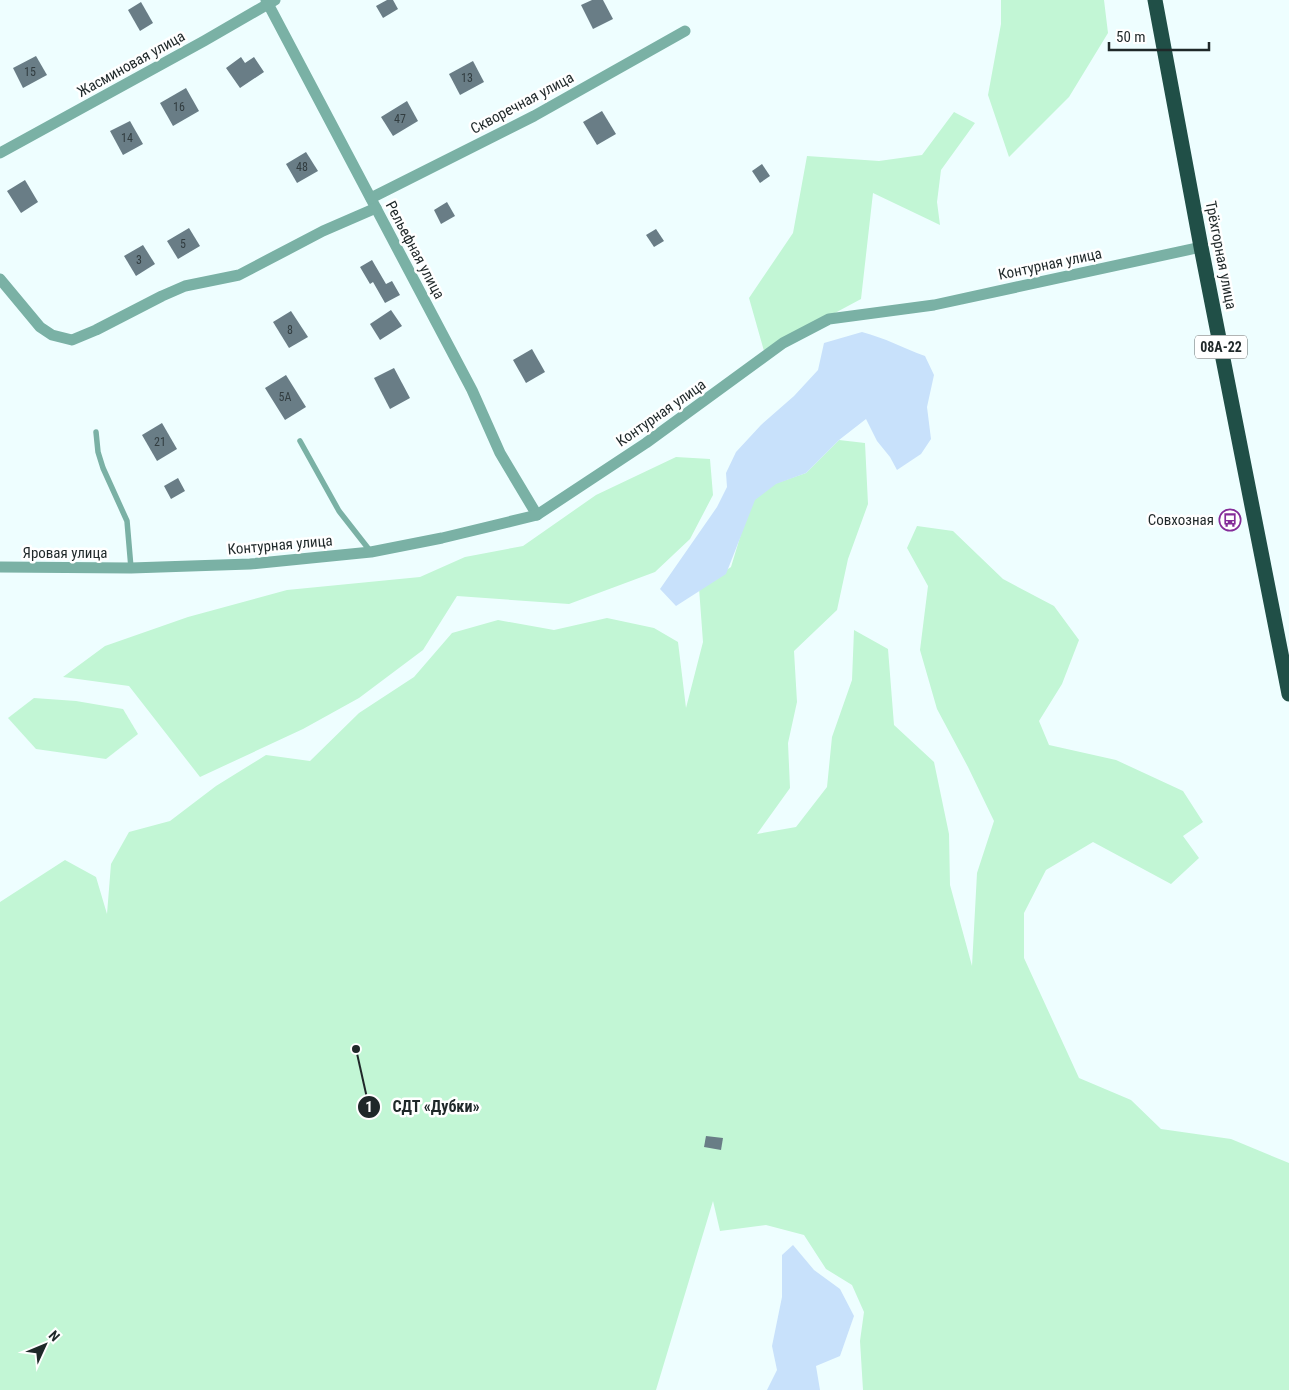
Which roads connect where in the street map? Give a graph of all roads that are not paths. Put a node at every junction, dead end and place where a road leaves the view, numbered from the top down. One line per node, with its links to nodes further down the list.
1 (1155, 0): 7 (highway, Трёхгорная улица / 08А-22)
2 (269, 1): 4 (street, Жасминовая улица); 5 (street, Рельефная улица)
3 (685, 31): 5 (street, Скворечная улица)
4 (0, 153)
5 (371, 198): 6 (street, Рельефная улица)
6 (376, 208): 8 (street); 11 (street, Рельефная улица)
7 (1201, 247): 11 (street, Контурная улица); 15 (highway, Трёхгорная улица / 08А-22)
8 (0, 280)
9 (96, 432): 14 (lane)
10 (300, 441): 12 (lane)
11 (537, 515): 12 (street, Контурная улица)
12 (371, 552): 14 (street, Контурная улица)
13 (0, 567): 14 (street, Яровая улица)
14 (131, 568)
15 (1289, 694)

